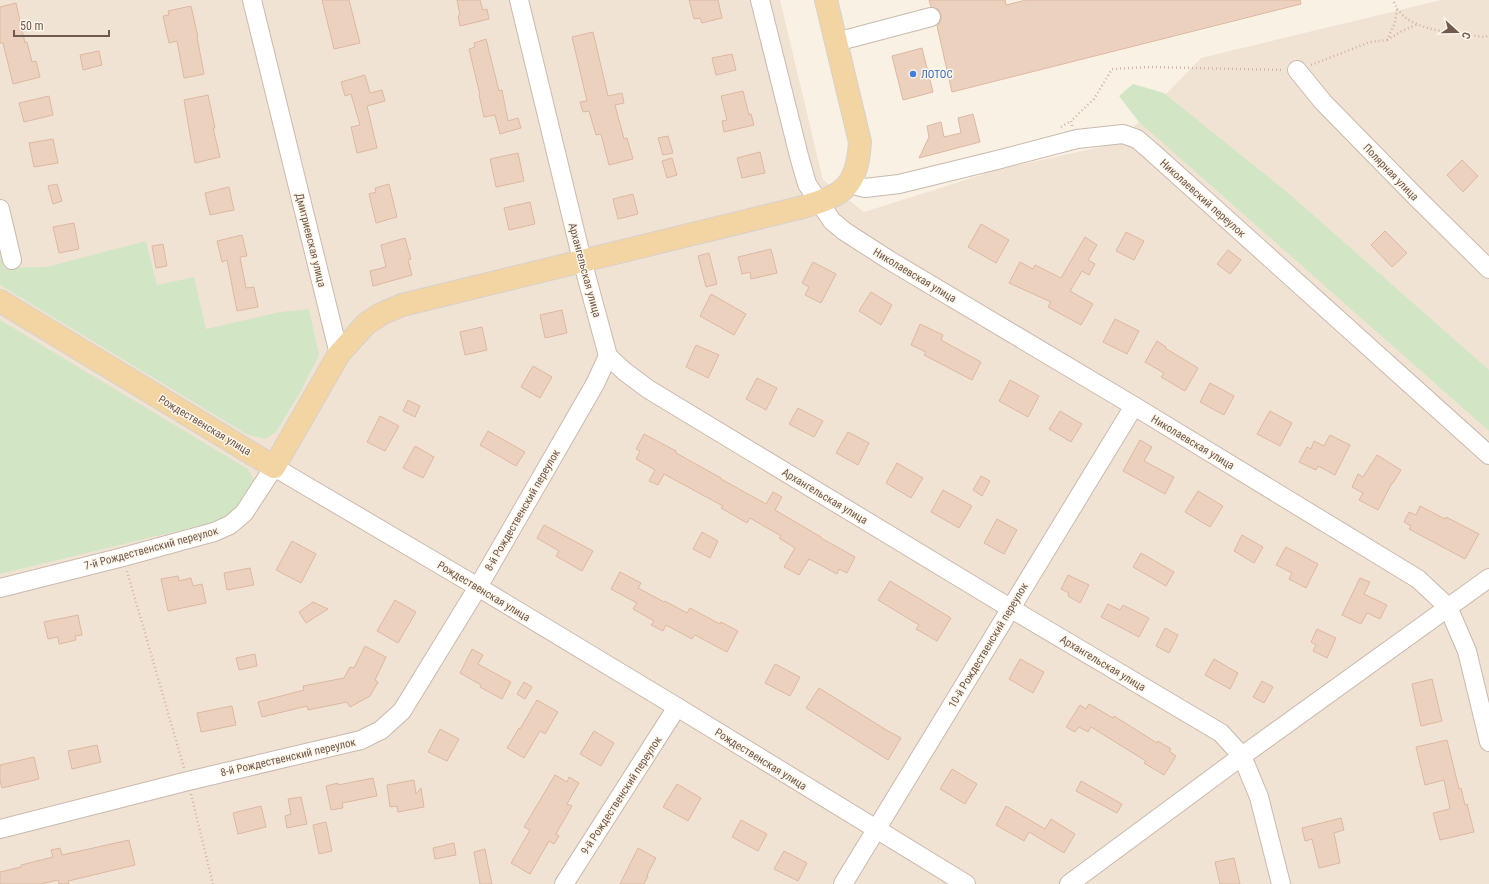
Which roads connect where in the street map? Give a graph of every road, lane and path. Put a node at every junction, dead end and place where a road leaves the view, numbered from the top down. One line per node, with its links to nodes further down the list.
1 (252, 0): 21 (street, Дмитриевская улица)
2 (519, 0): 18 (street, Архангельская улица)
3 (760, 0): 15 (street, Николаевская улица)
4 (826, 0): 11 (main road)
5 (1393, 0): 6 (path)
6 (1397, 9): 8 (path); 10 (path)
7 (931, 17): 11 (street)
8 (1418, 24): 9 (path); 10 (path)
9 (1489, 35)
10 (1387, 40): 12 (path)
11 (836, 42): 14 (main road)
12 (1297, 70): 13 (path); 19 (street, Полярная улица)
13 (1077, 138): 14 (street, Николаевский переулок); 24 (street, Николаевский переулок)
14 (849, 184): 15 (main road)
15 (820, 202): 18 (main road); 23 (street, Николаевская улица)
16 (0, 209): 17 (street)
17 (12, 260)
18 (582, 260): 21 (main road); 22 (street, Архангельская улица)
19 (1489, 269)
20 (0, 301): 25 (main road, Рождественская улица)
21 (339, 354): 25 (main road)
22 (608, 356): 28 (street, 8-й Рождественский переулок); 31 (street, Архангельская улица)
23 (1134, 406): 30 (street, Николаевская улица); 31 (street, 10-й Рождественский переулок)
24 (1489, 455)
25 (274, 467): 26 (street, 7-й Рождественский переулок); 28 (street, Рождественская улица)
26 (122, 557): 29 (street, 7-й Рождественский переулок); 35 (path)
27 (1489, 578): 30 (street)
28 (478, 587): 32 (street, Рождественская улица); 35 (street, 8-й Рождественский переулок)
29 (0, 588)
30 (1448, 607): 33 (street, Николаевская улица); 34 (street)
31 (1010, 608): 34 (street, Архангельская улица); 37 (street, 10-й Рождественский переулок)
32 (677, 707): 37 (street, Рождественская улица); 39 (street, 9-й Рождественский переулок)
33 (1489, 742)
34 (1242, 756): 42 (street); 43 (street, Архангельская улица)
35 (188, 781): 36 (street, 8-й Рождественский переулок); 38 (path)
36 (0, 829)
37 (875, 829): 40 (street, 10-й Рождественский переулок); 41 (street, Рождественская улица)
38 (213, 884)
39 (564, 884)
40 (843, 884)
41 (966, 884)
42 (1068, 884)
43 (1281, 884)

